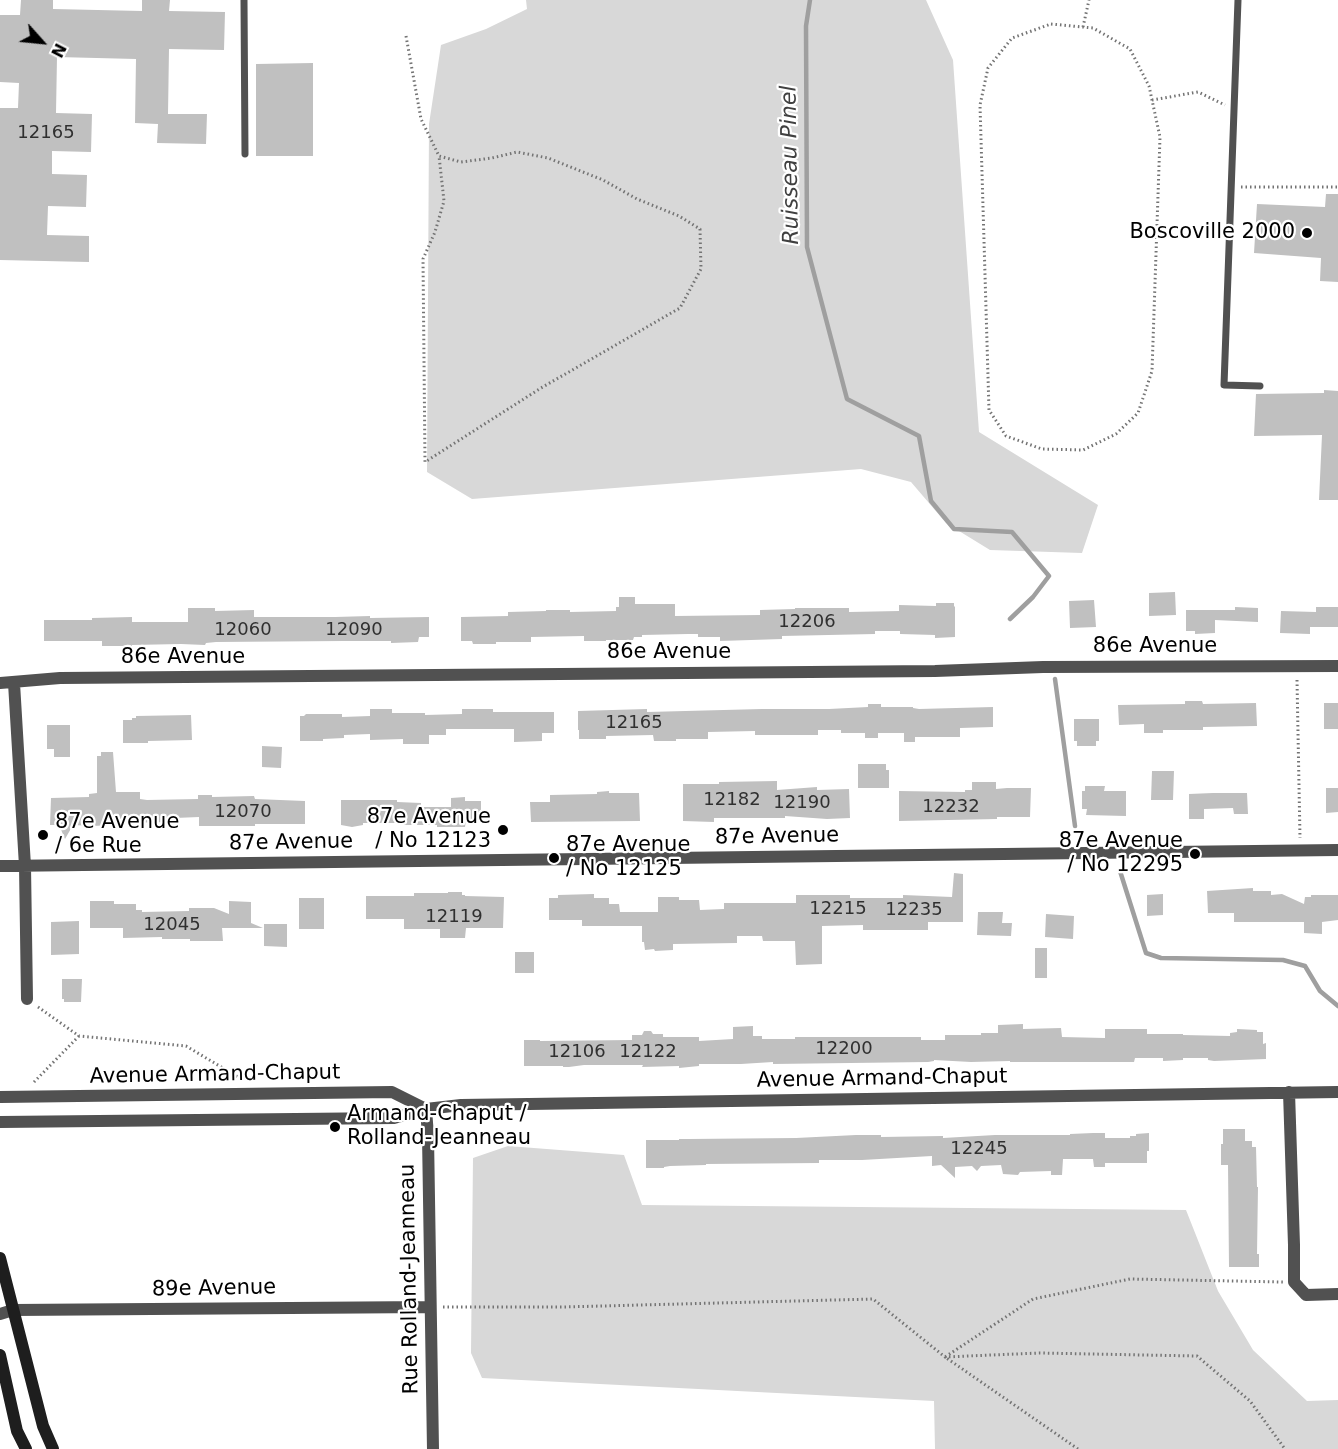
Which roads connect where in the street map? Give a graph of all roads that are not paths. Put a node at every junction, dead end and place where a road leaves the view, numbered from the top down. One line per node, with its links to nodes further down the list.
1 (244, 0): 3 (lane)
2 (1238, 0): 4 (lane)
3 (245, 154)
4 (1260, 386)
5 (1338, 666): 7 (street, 86e Avenue)
6 (0, 683): 7 (street, 86e Avenue)
7 (14, 683): 10 (street)
8 (1338, 850): 10 (street, 87e Avenue)
9 (0, 866): 10 (street, 87e Avenue)
10 (25, 866): 11 (street)
11 (27, 999)
12 (1289, 1092): 13 (street, Avenue Armand-Chaput); 15 (street, Avenue Armand-Chaput); 18 (street)
13 (1338, 1092)
14 (0, 1097): 15 (street, Avenue Armand-Chaput)
15 (426, 1109): 16 (street, Avenue Armand-Chaput); 19 (street, Rue Rolland-Jeanneau)
16 (0, 1122)
17 (0, 1258): 20 (street)
18 (1338, 1294)
19 (429, 1306): 20 (street, 89e Avenue); 25 (street, Rue Rolland-Jeanneau)
20 (13, 1310): 21 (street, 89e Avenue); 24 (street)
21 (0, 1314)
22 (0, 1356): 23 (street)
23 (26, 1449)
24 (53, 1449)
25 (432, 1449)

